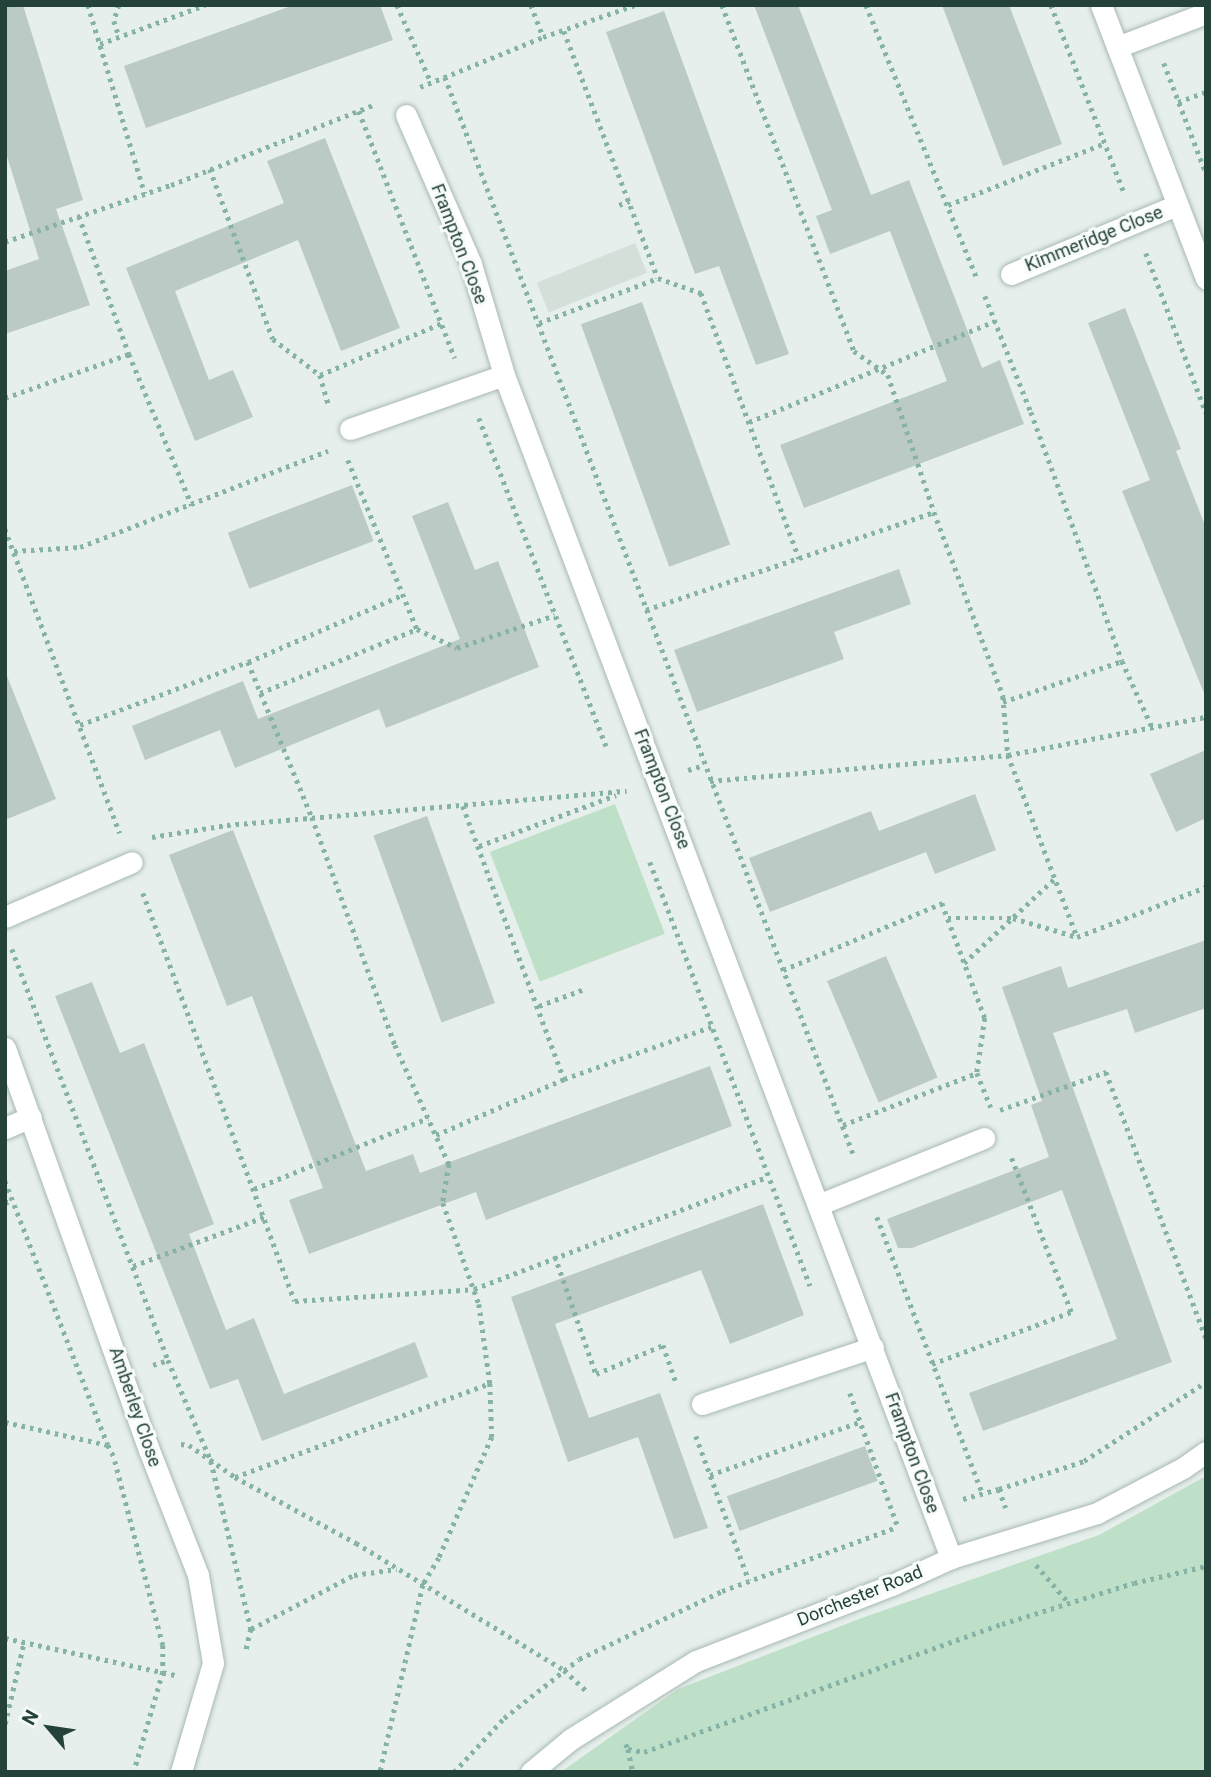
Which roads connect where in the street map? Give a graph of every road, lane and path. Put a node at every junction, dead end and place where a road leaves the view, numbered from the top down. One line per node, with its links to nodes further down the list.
1 (88, 5): 15 (path)
2 (119, 5): 13 (path)
3 (204, 5): 13 (path)
4 (397, 5): 18 (path)
5 (531, 5): 14 (path)
6 (635, 5): 11 (path)
7 (722, 5): 43 (path)
8 (866, 5): 30 (path)
9 (1101, 5): 16 (street, Kimmeridge Close)
10 (1206, 13): 12 (street)
11 (564, 31): 14 (path); 28 (path)
12 (1153, 33): 16 (street); 21 (path)
13 (119, 37): 15 (path)
14 (543, 37): 17 (path)
15 (100, 44): 27 (path)
16 (1117, 47): 31 (street, Kimmeridge Close)
17 (445, 77): 18 (path); 41 (path)
18 (431, 82): 19 (path)
19 (409, 91)
20 (1206, 92): 21 (path)
21 (1178, 102): 26 (path)
22 (379, 103): 23 (path)
23 (359, 111): 27 (path); 40 (path)
24 (406, 115): 45 (street, Frampton Close)
25 (1105, 143): 30 (path)
26 (1206, 173)
27 (145, 194): 32 (path)
28 (629, 201): 29 (path); 35 (path)
29 (619, 205)
30 (948, 205): 37 (path)
31 (1177, 205): 34 (street, Kimmeridge Close); 36 (street, Kimmeridge Close)
32 (79, 216): 33 (path); 42 (path)
33 (5, 242)
34 (1011, 274)
35 (658, 278): 41 (path); 48 (path)
36 (1206, 279)
37 (979, 282)
38 (984, 295): 39 (path)
39 (995, 321): 43 (path); 59 (path)
40 (442, 323): 44 (path); 46 (path)
41 (539, 323): 57 (path)
42 (129, 354): 47 (path); 51 (path)
43 (877, 367): 48 (path); 52 (path)
44 (320, 375)
45 (504, 375): 46 (street); 68 (street, Frampton Close)
46 (467, 388): 49 (street); 66 (path)
47 (5, 398)
48 (749, 422): 55 (path)
49 (350, 429)
50 (329, 451): 51 (path)
51 (192, 505): 54 (path)
52 (934, 512): 55 (path); 62 (path)
53 (5, 529): 54 (path)
54 (14, 551): 64 (path)
55 (799, 558): 57 (path)
56 (402, 595): 60 (path)
57 (646, 610): 70 (path)
58 (416, 629): 61 (path)
59 (1122, 661): 62 (path); 65 (path)
60 (248, 662): 61 (path); 64 (path)
61 (260, 693): 74 (path)
62 (1003, 702): 67 (path)
63 (1206, 717): 65 (path)
64 (80, 725): 75 (path)
65 (1153, 729): 67 (path)
66 (609, 755)
67 (1008, 755): 70 (path); 79 (path)
68 (659, 779): 71 (path); 106 (street, Frampton Close)
69 (619, 780): 71 (path)
70 (710, 781): 96 (path)
71 (624, 793): 72 (path); 73 (path); 76 (path)
72 (628, 805)
73 (463, 806): 74 (path); 76 (path)
74 (312, 817): 75 (path); 95 (path)
75 (124, 842): 78 (path)
76 (479, 846): 88 (path)
77 (646, 854): 89 (path)
78 (132, 862): 81 (street); 103 (path)
79 (1055, 878): 83 (path); 84 (path)
80 (1206, 887): 84 (path)
81 (5, 917)
82 (948, 918): 83 (path)
83 (1013, 918): 84 (path); 86 (path)
84 (1077, 937)
85 (10, 945): 109 (path)
86 (964, 963)
87 (582, 990): 88 (path)
88 (539, 1006): 92 (path)
89 (711, 1027): 92 (path); 100 (path)
90 (5, 1048): 94 (street, Amberley Close)
91 (978, 1073): 96 (path)
92 (564, 1079): 98 (path)
93 (993, 1113): 112 (path)
94 (31, 1117): 97 (street); 123 (street, Amberley Close)
95 (428, 1118): 98 (path); 103 (path)
96 (843, 1125): 102 (path)
97 (5, 1128)
98 (436, 1135): 110 (path)
99 (984, 1138): 102 (street)
100 (767, 1177): 110 (path); 111 (path)
101 (5, 1181): 104 (path)
102 (866, 1185): 106 (street); 130 (path)
103 (254, 1189): 107 (path)
104 (12, 1200): 105 (path); 122 (path)
105 (5, 1203)
106 (820, 1204): 113 (street, Frampton Close)
107 (264, 1217): 109 (path); 110 (path)
108 (555, 1256): 117 (path)
109 (132, 1266): 126 (path)
110 (474, 1289): 116 (path)
111 (813, 1294)
112 (1206, 1338)
113 (873, 1347): 114 (street); 131 (street, Frampton Close)
114 (838, 1359): 118 (street); 120 (path)
115 (1206, 1382): 129 (path)
116 (490, 1383): 128 (path); 138 (path)
117 (682, 1397)
118 (702, 1404)
119 (5, 1422): 122 (path)
120 (860, 1422): 127 (path); 132 (path)
121 (691, 1423): 127 (path)
122 (108, 1445): 125 (path)
123 (149, 1450): 125 (path); 126 (path); 145 (street, Amberley Close)
124 (1206, 1452): 133 (street, Dorchester Road)
125 (115, 1459): 144 (path)
126 (211, 1461): 128 (path)
127 (710, 1475): 137 (path)
128 (234, 1477): 136 (path)
129 (999, 1489): 130 (path); 133 (path)
130 (983, 1494): 131 (path)
131 (932, 1508): 132 (path); 134 (street, Frampton Close)
132 (898, 1527): 137 (path)
133 (1018, 1538): 134 (street, Dorchester Road); 139 (path)
134 (951, 1558): 146 (street, Dorchester Road)
135 (1206, 1566): 139 (path)
136 (397, 1569): 138 (path); 140 (path)
137 (749, 1581): 143 (path)
138 (423, 1586): 143 (path); 151 (path)
139 (1069, 1603): 148 (path)
140 (251, 1629)
141 (5, 1637): 142 (path)
142 (24, 1642): 144 (path); 147 (path)
143 (564, 1670): 146 (path); 152 (path)
144 (163, 1672): 145 (path); 149 (path)
145 (207, 1682): 150 (street, Amberley Close)
146 (608, 1715): 148 (path); 153 (street, Dorchester Road)
147 (5, 1724)
148 (628, 1749): 154 (path)
149 (134, 1772)
150 (181, 1772)
151 (380, 1772)
152 (454, 1772)
153 (531, 1772)
154 (633, 1772)

